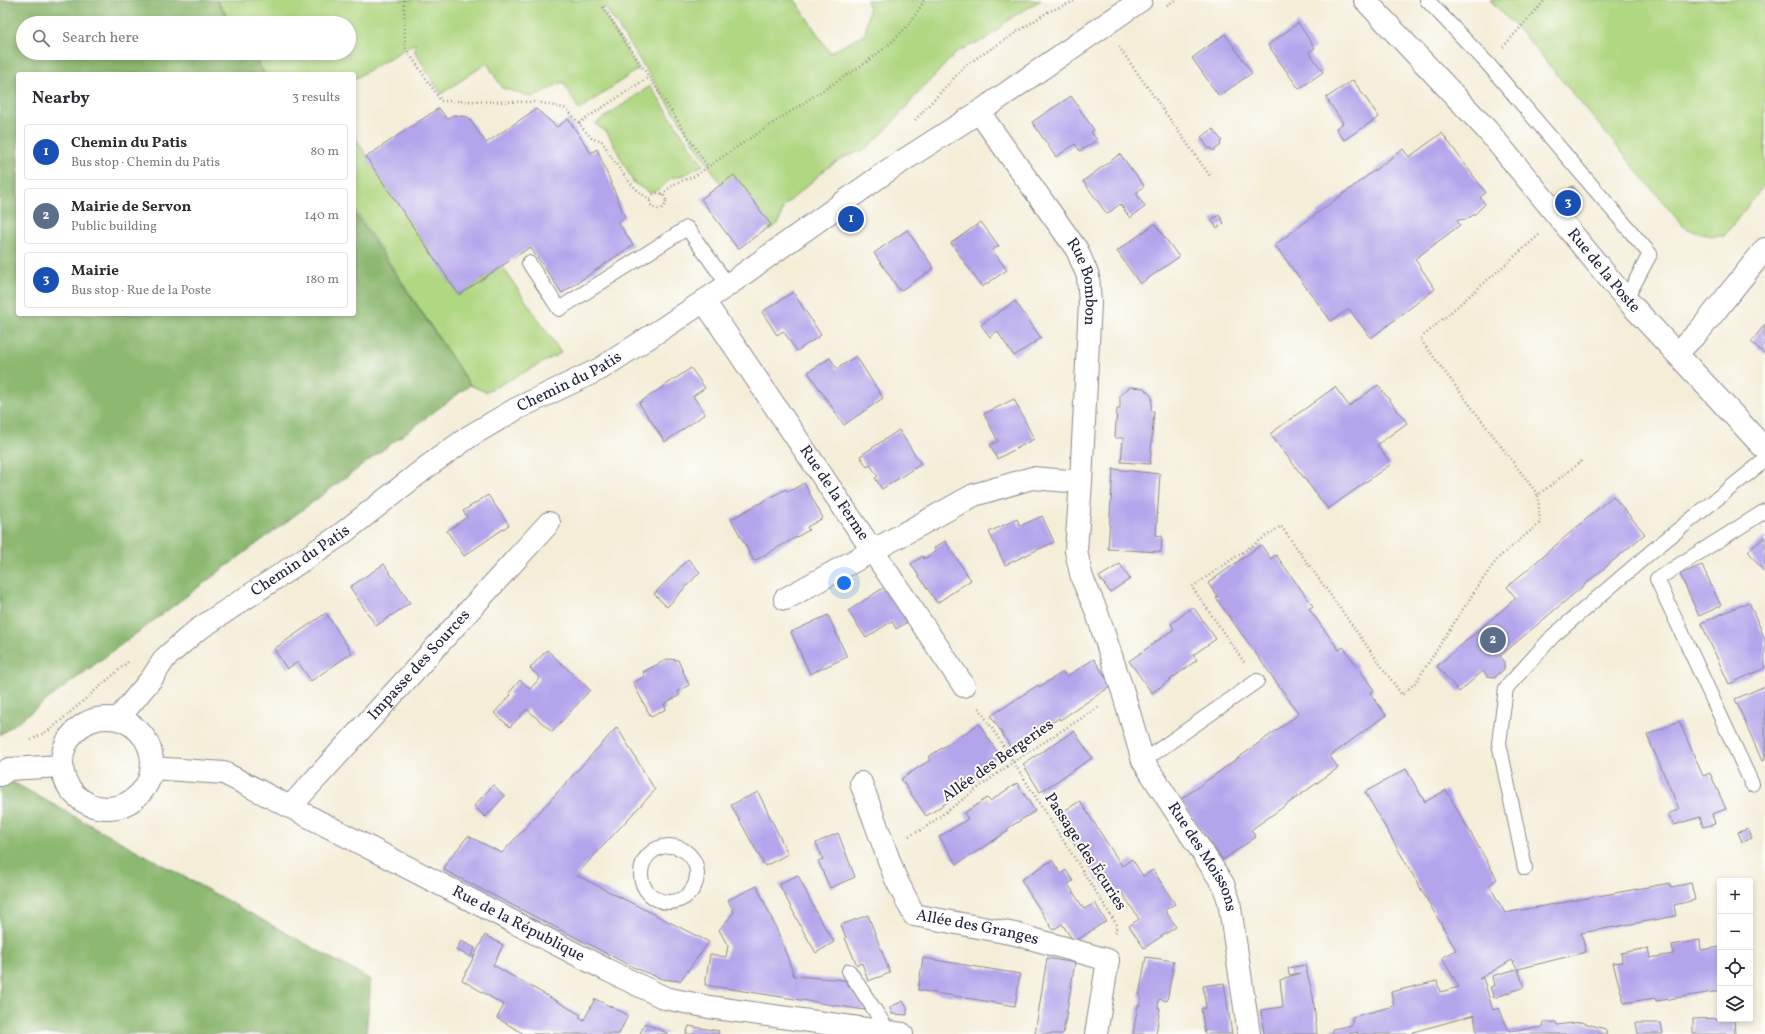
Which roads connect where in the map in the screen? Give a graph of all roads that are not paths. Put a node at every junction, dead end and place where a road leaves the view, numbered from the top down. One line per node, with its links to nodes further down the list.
1 (1141, 0): 4 (street, Chemin du Patis)
2 (1365, 0): 8 (street, Rue de la Poste)
3 (1427, 0): 8 (lane)
4 (979, 112): 7 (street, Chemin du Patis); 13 (street, Rue Bombon)
5 (1765, 249): 10 (street)
6 (529, 263): 7 (lane)
7 (728, 285): 9 (street, Chemin du Patis)
8 (1626, 299): 10 (street, Rue de la Poste)
9 (704, 301): 16 (street, Rue de la Ferme); 21 (street, Chemin du Patis)
10 (1677, 353): 11 (street, Rue de la Poste)
11 (1765, 449)
12 (1765, 460): 29 (lane)
13 (1081, 482): 16 (street); 20 (street, Rue Bombon)
14 (1765, 511): 27 (lane)
15 (550, 523): 28 (street, Impasse des Sources)
16 (873, 551): 17 (street); 19 (street, Rue de la Ferme)
17 (785, 600)
18 (1257, 681): 22 (lane)
19 (964, 686)
20 (1123, 692): 22 (street, Rue des Moissons)
21 (118, 718): 23 (street); 24 (street)
22 (1143, 760): 33 (street, Rue des Moissons)
23 (62, 766): 24 (street); 25 (street)
24 (152, 768): 28 (street, Rue de la République)
25 (0, 775)
26 (861, 783): 32 (street, Allée des Granges)
27 (1752, 784)
28 (290, 807): 31 (street, Rue de la République)
29 (1525, 868)
30 (849, 971): 31 (lane)
31 (895, 1033)
32 (1096, 1034)
33 (1249, 1034)

